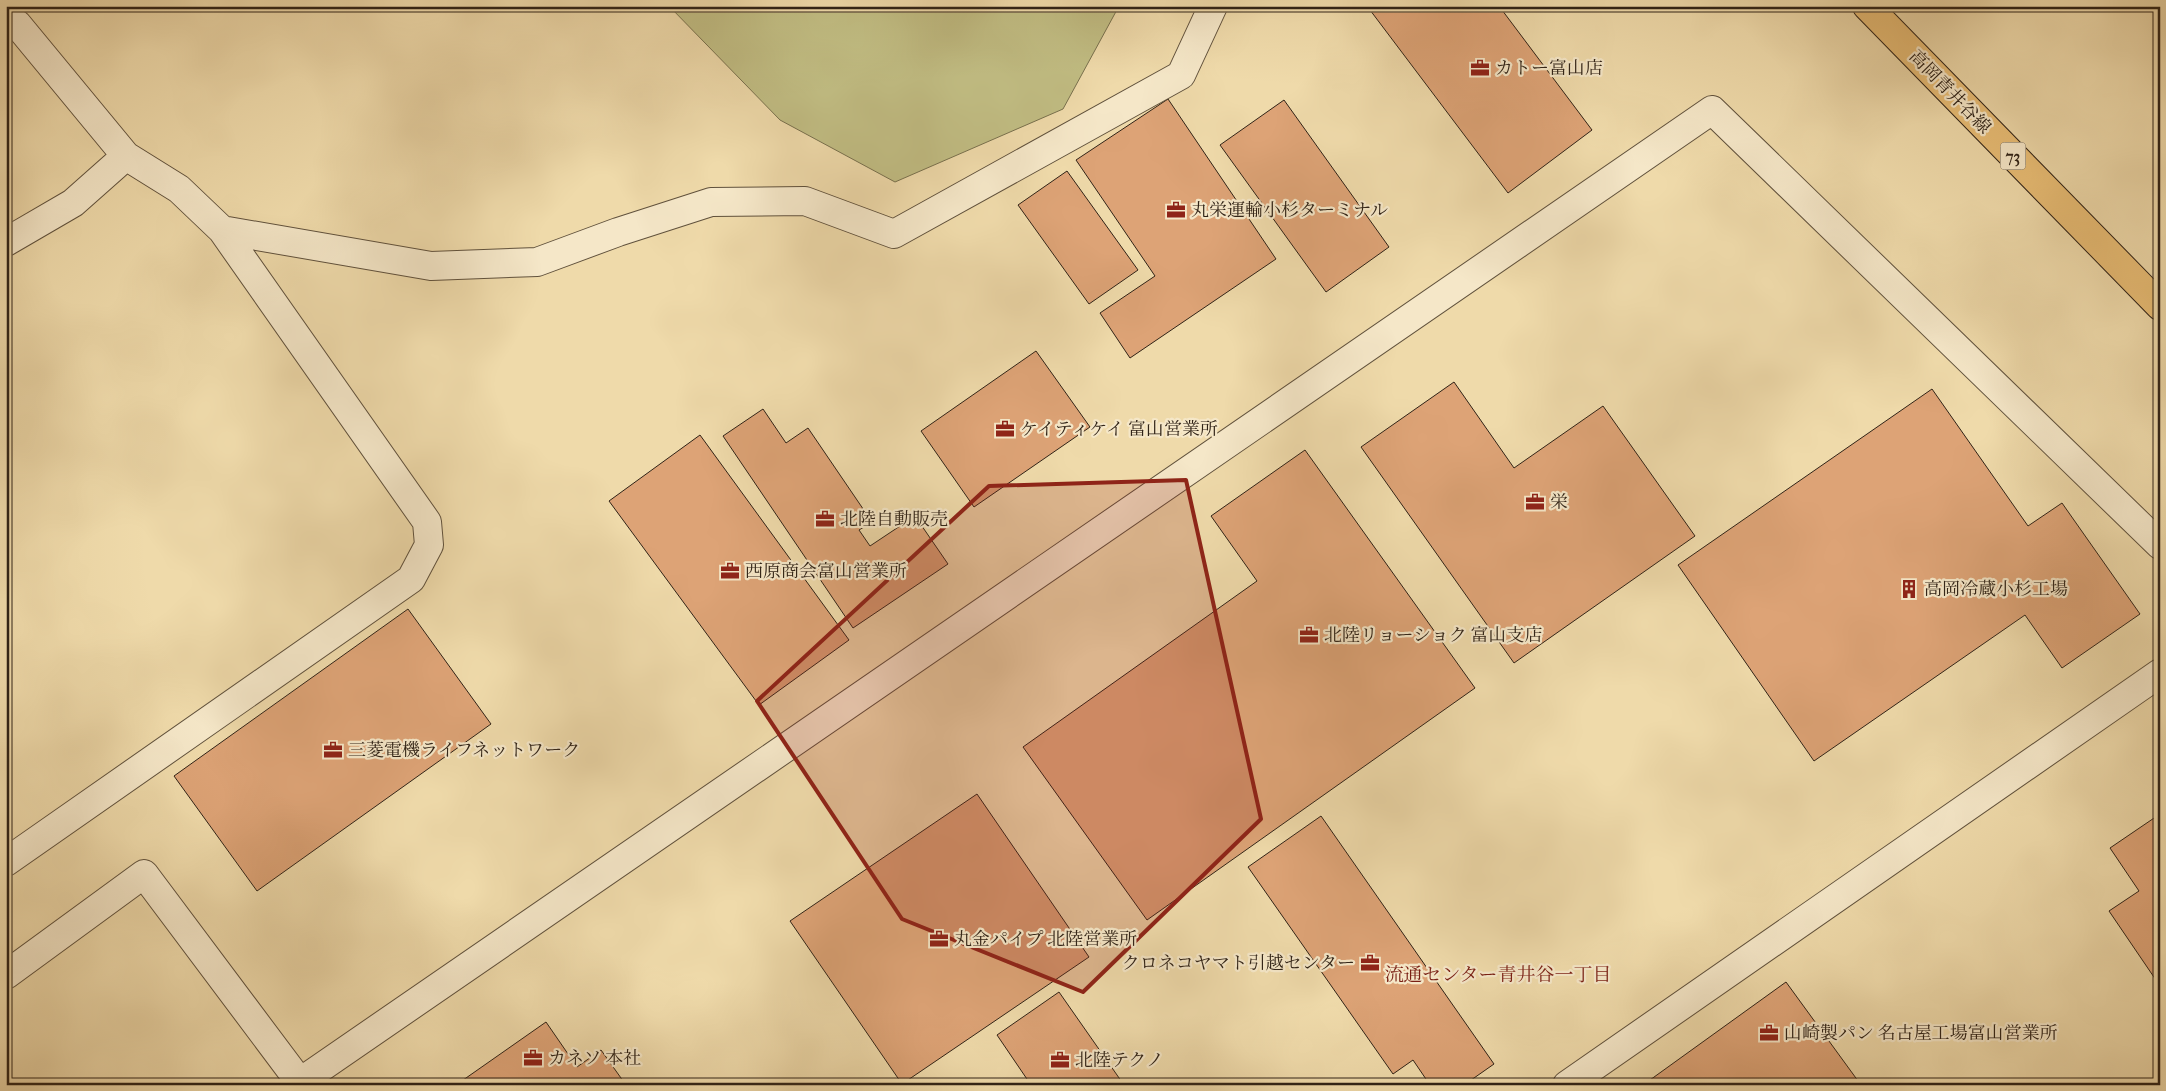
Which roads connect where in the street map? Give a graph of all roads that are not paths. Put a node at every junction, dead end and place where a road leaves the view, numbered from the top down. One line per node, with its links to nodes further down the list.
1 (1213, 6): 5 (street)
2 (1867, 6): 7 (main road, 高岡青井谷線 / 73)
3 (6, 19): 4 (street)
4 (126, 156): 5 (street); 6 (street)
5 (222, 230): 10 (street)
6 (6, 242)
7 (2160, 306)
8 (2160, 545): 12 (street)
9 (2160, 672): 13 (street)
10 (6, 862)
11 (6, 975): 12 (street)
12 (301, 1084)
13 (1567, 1085)

